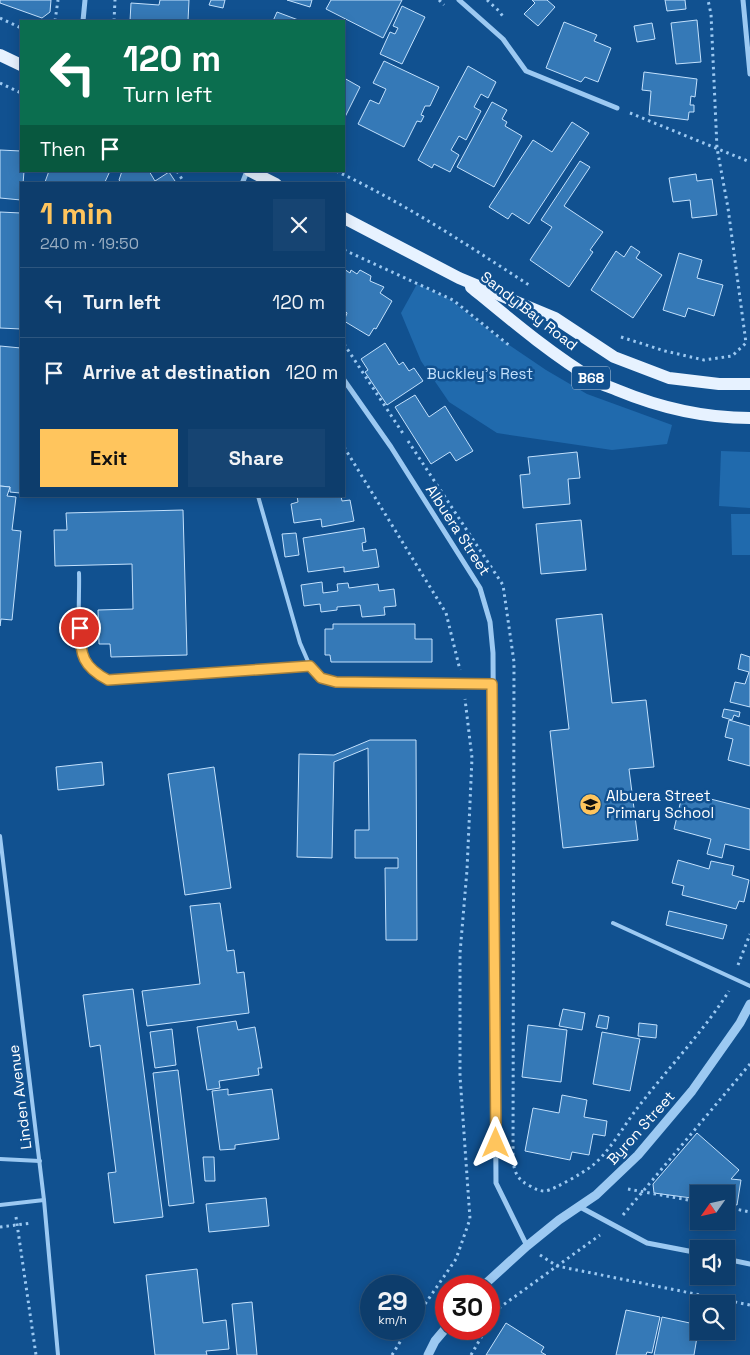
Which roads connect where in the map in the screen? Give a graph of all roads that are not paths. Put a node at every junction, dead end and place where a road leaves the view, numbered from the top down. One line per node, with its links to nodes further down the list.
1 (85, 0): 4 (street)
2 (459, 0): 9 (street)
3 (743, 0): 5 (street)
4 (83, 20)
5 (749, 35): 8 (street)
6 (0, 55): 7 (main road)
7 (20, 64)
8 (750, 74)
9 (617, 108)
10 (251, 172): 11 (main road)
11 (272, 182)
12 (345, 219): 13 (main road, Sandy Bay Road / B68)
13 (459, 278): 15 (main road, Sandy Bay Road / B68); 16 (main road, Sandy Bay Road / B68)
14 (345, 381): 20 (street, Albuera Street)
15 (750, 384)
16 (750, 418)
17 (258, 497): 19 (lane)
18 (79, 573): 19 (lane)
19 (310, 666): 20 (lane)
20 (492, 684): 30 (street, Albuera Street)
21 (0, 836): 26 (lane, Linden Avenue)
22 (613, 923): 23 (lane)
23 (750, 986)
24 (750, 1004): 29 (street, Byron Street)
25 (0, 1160): 26 (lane)
26 (40, 1161): 27 (lane, Linden Avenue)
27 (44, 1200): 28 (lane); 36 (lane, Linden Avenue)
28 (0, 1205)
29 (580, 1207): 30 (street, Byron Street); 31 (street)
30 (527, 1246): 34 (street, Byron Street)
31 (690, 1252)
32 (735, 1261): 33 (street)
33 (750, 1264)
34 (495, 1275)
35 (436, 1340): 37 (street)
36 (58, 1355)
37 (428, 1355)

